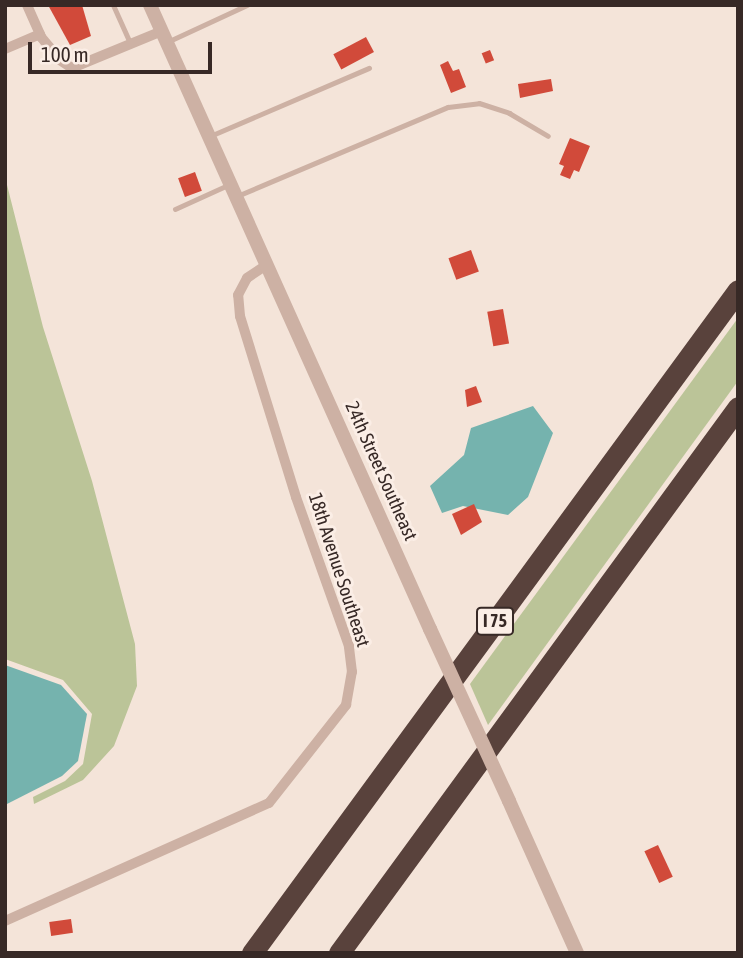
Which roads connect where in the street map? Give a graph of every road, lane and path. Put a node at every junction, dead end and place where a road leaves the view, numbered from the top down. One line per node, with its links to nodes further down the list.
1 (27, 5): 5 (street)
2 (113, 5): 7 (lane)
3 (150, 5): 6 (street, 24th Street Southeast)
4 (247, 5): 6 (lane)
5 (40, 34): 7 (street); 8 (street)
6 (164, 36): 7 (street); 10 (street, 24th Street Southeast)
7 (131, 45)
8 (5, 49)
9 (369, 68): 10 (lane)
10 (210, 136): 12 (street, 24th Street Southeast)
11 (548, 136): 12 (lane)
12 (234, 190): 13 (lane); 14 (street, 24th Street Southeast)
13 (175, 209)
14 (268, 264): 17 (street, 18th Avenue Southeast); 20 (street, 24th Street Southeast, bridge)
15 (738, 290): 18 (highway, I 75)
16 (738, 408): 19 (highway)
17 (5, 920)
18 (252, 953)
19 (338, 953)
20 (576, 953)

